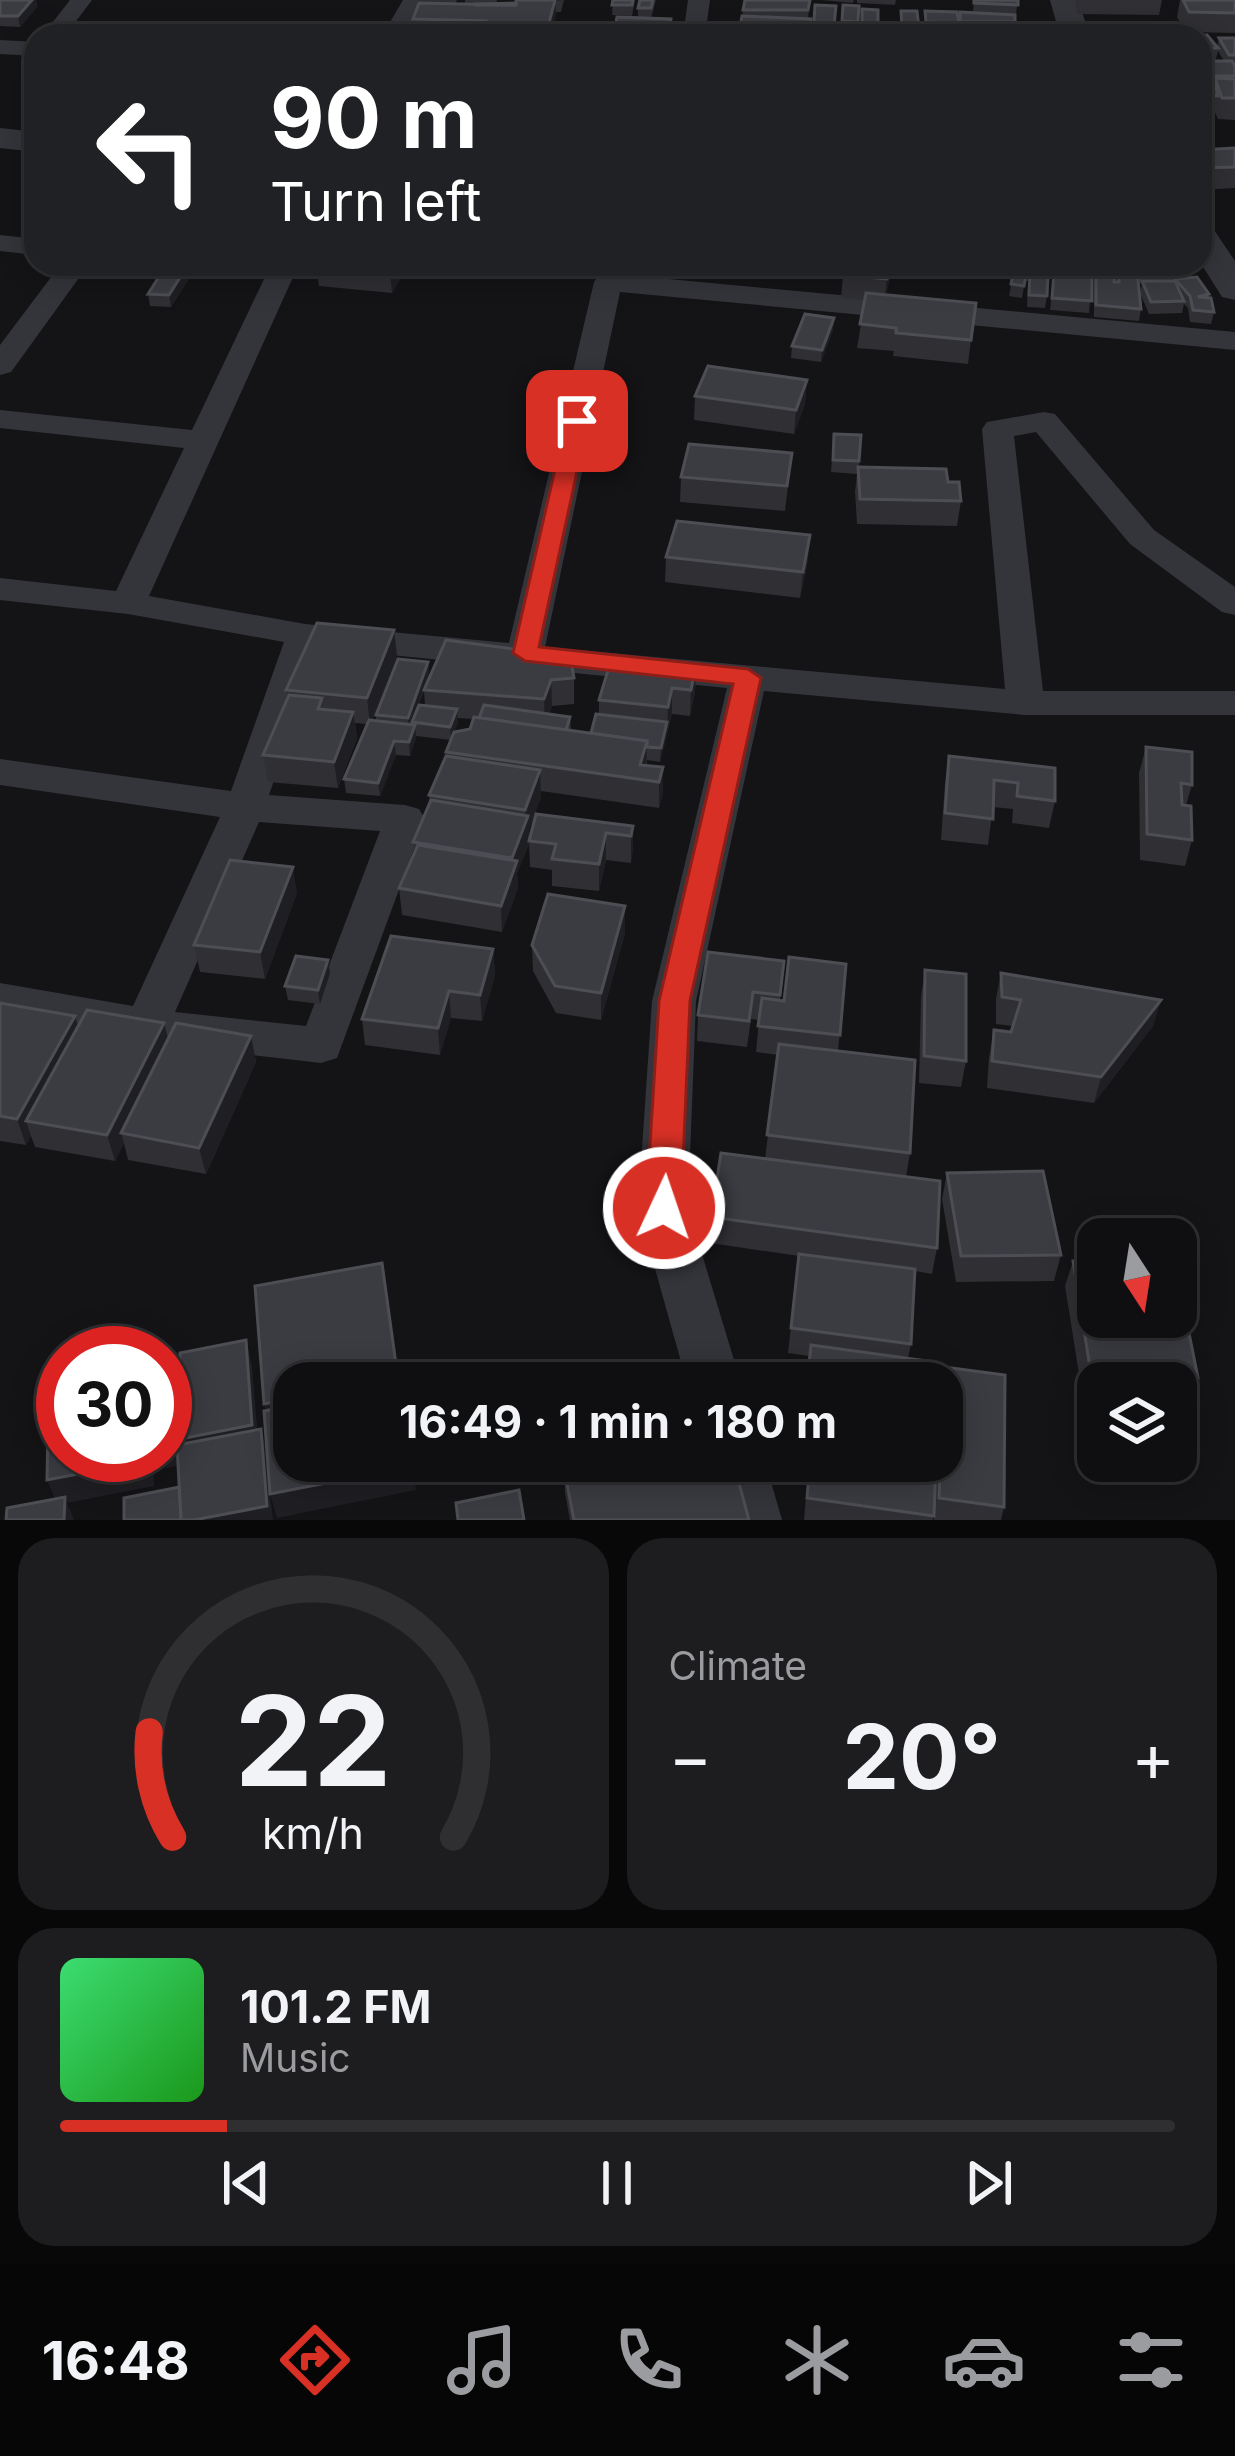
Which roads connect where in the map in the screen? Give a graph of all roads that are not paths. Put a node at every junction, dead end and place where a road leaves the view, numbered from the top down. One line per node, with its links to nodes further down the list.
1 (81, 0): 2 (street)
2 (62, 24)
3 (1212, 252): 8 (street)
4 (66, 276): 10 (street)
5 (281, 276): 12 (street)
6 (613, 276): 17 (street)
7 (641, 276): 9 (street)
8 (1235, 289)
9 (1235, 341)
10 (0, 366)
11 (0, 419): 12 (street)
12 (205, 442): 14 (street)
13 (0, 589): 14 (street)
14 (128, 603): 16 (street)
15 (1235, 604): 19 (street)
16 (305, 635): 17 (street); 22 (street)
17 (525, 653): 18 (street)
18 (748, 678): 19 (street); 25 (street)
19 (1025, 703): 20 (street)
20 (1235, 703)
21 (0, 772): 22 (street)
22 (245, 807): 24 (street); 24 (street)
23 (0, 1000): 24 (street)
24 (146, 1026)
25 (708, 1362)
26 (742, 1482): 27 (street)
27 (754, 1520)

